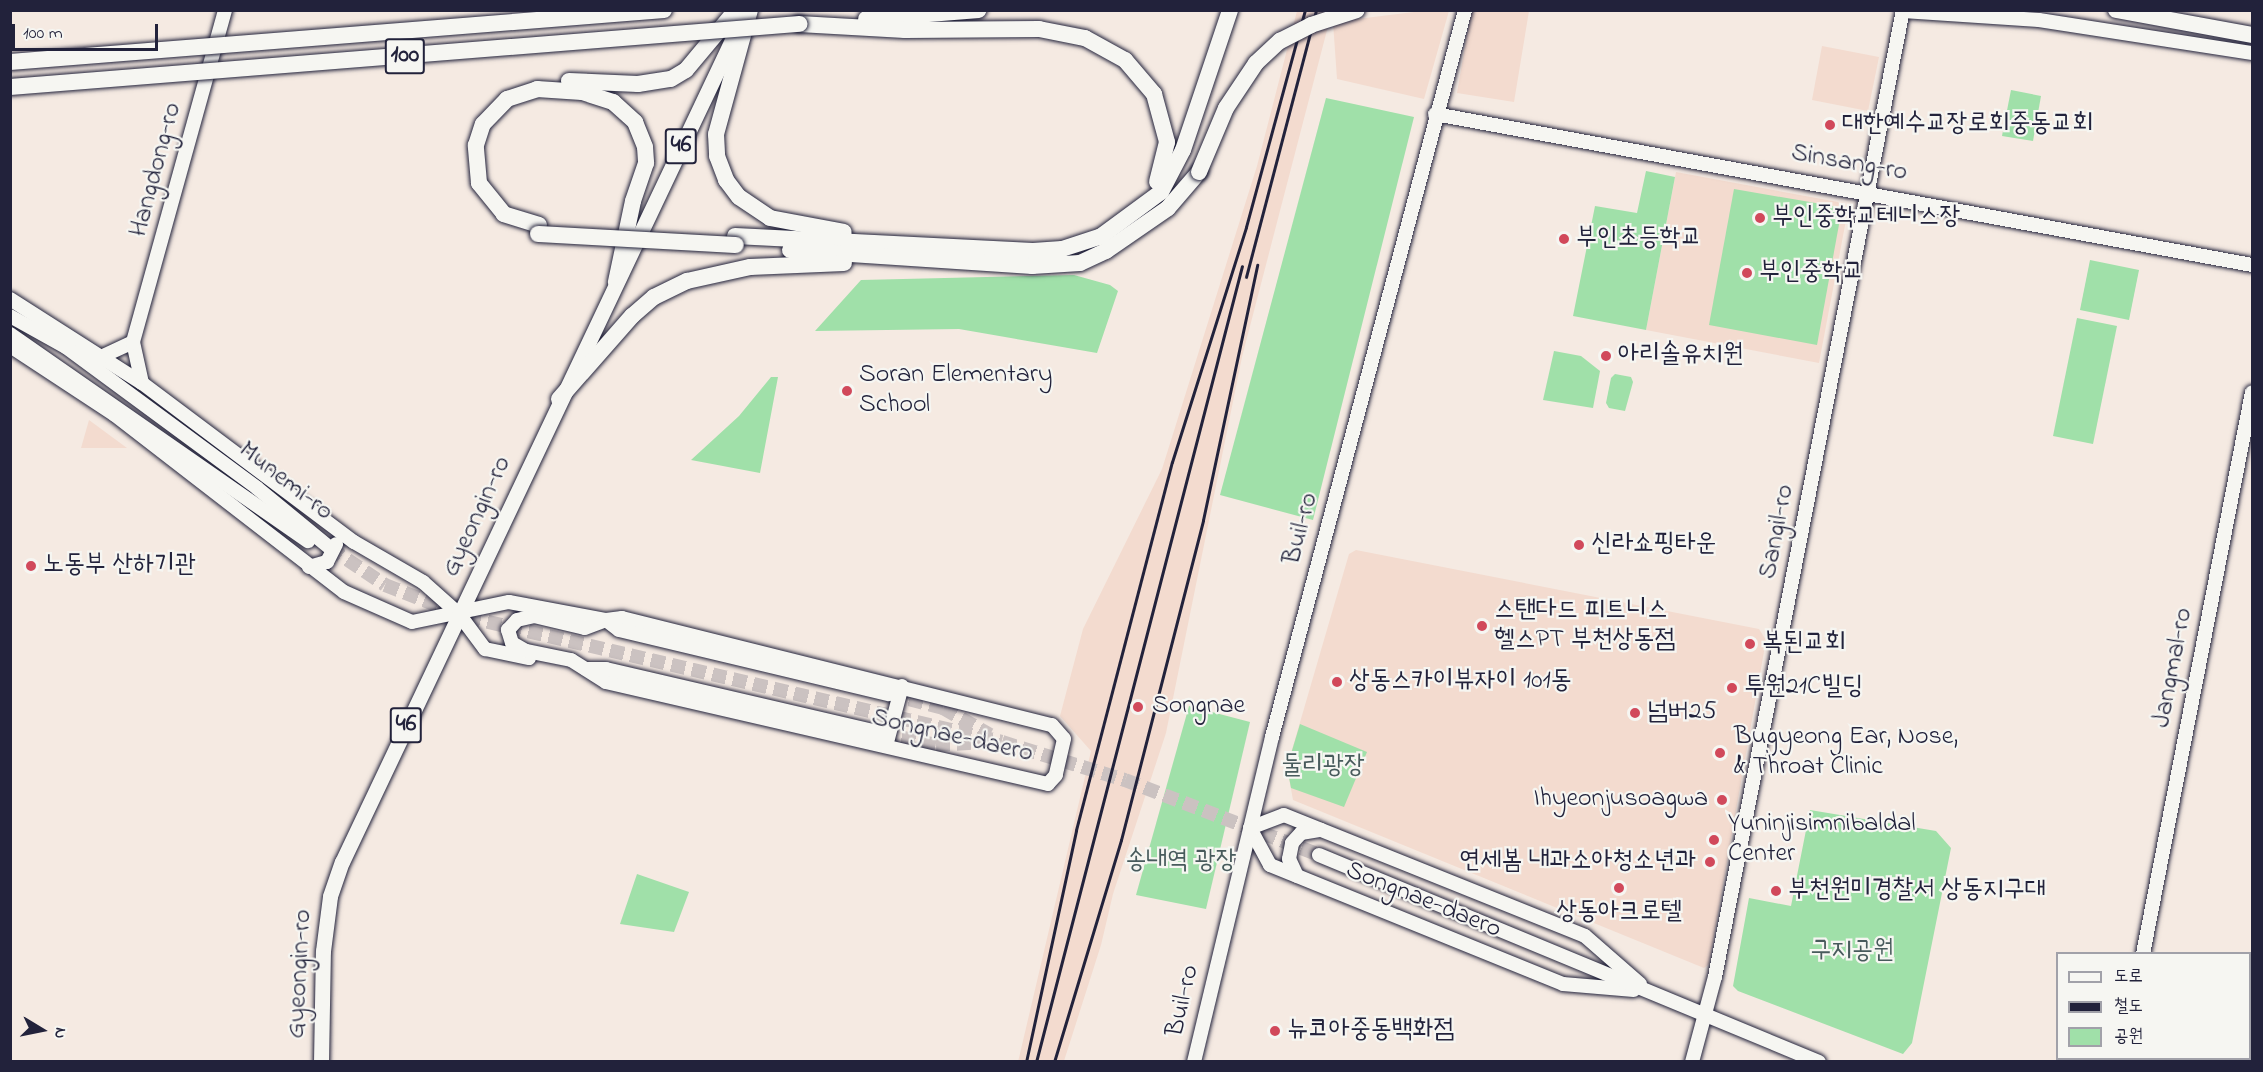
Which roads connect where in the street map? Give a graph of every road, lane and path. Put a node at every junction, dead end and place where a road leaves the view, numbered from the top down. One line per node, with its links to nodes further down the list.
1 (225, 10): 30 (street, Hangdong-ro)
2 (664, 10): 15 (highway, 100, bridge)
3 (736, 10): 21 (highway)
4 (748, 10): 23 (highway); 26 (main road, Gyeongin-ro / 46)
5 (979, 10): 12 (highway, 100)
6 (1230, 10): 18 (highway)
7 (1240, 10): 18 (highway)
8 (1358, 10): 18 (highway, bridge)
9 (1465, 10): 17 (street, Buil-ro)
10 (2116, 10): 13 (highway)
11 (1903, 11): 14 (street); 19 (street, Sangil-ro)
12 (799, 24): 16 (highway, 100, bridge); 18 (highway)
13 (2253, 35)
14 (2253, 53)
15 (10, 62)
16 (10, 87)
17 (1435, 114): 19 (street, Sinsang-ro); 44 (street, Buil-ro)
18 (1181, 165): 20 (highway); 20 (highway)
19 (1868, 191): 25 (street, Sinsang-ro); 50 (street, Sangil-ro)
20 (1139, 220): 23 (highway); 24 (highway)
21 (538, 230): 22 (highway, bridge); 26 (highway)
22 (736, 241): 23 (highway); 24 (highway)
23 (937, 246)
24 (926, 260): 35 (highway)
25 (2253, 265)
26 (616, 282): 35 (main road, Gyeongin-ro / 46)
27 (10, 299): 32 (street)
28 (10, 316): 29 (street, Munemi-ro)
29 (10, 334)
30 (133, 342): 32 (street); 33 (street, Hangdong-ro)
31 (10, 346): 37 (street)
32 (103, 356): 33 (street)
33 (142, 383): 36 (street)
34 (2253, 392): 48 (street, Jangmal-ro)
35 (560, 399): 38 (main road, Gyeongin-ro / 46)
36 (329, 522): 37 (street); 38 (street)
37 (309, 567): 38 (street)
38 (459, 614): 39 (street, Songnae-daero); 40 (street, Songnae-daero); 51 (main road, Gyeongin-ro / 46)
39 (606, 620): 40 (street); 41 (street, Songnae-daero); 42 (street, Songnae-daero)
40 (580, 669): 43 (street, Songnae-daero)
41 (902, 686): 43 (street); 43 (street, Songnae-daero)
42 (888, 694)
43 (883, 739)
44 (1250, 828): 45 (street, Songnae-daero); 47 (street, Songnae-daero); 52 (street, Buil-ro)
45 (1323, 830): 47 (street); 49 (street, Songnae-daero)
46 (1319, 855): 49 (street, Songnae-daero)
47 (1297, 876): 49 (street, Songnae-daero)
48 (2143, 952)
49 (1648, 991): 50 (street, Songnae-daero)
50 (1708, 1016): 53 (street, Sangil-ro); 54 (street, Songnae-daero)
51 (321, 1062)
52 (1194, 1062)
53 (1692, 1062)
54 (1818, 1062)

